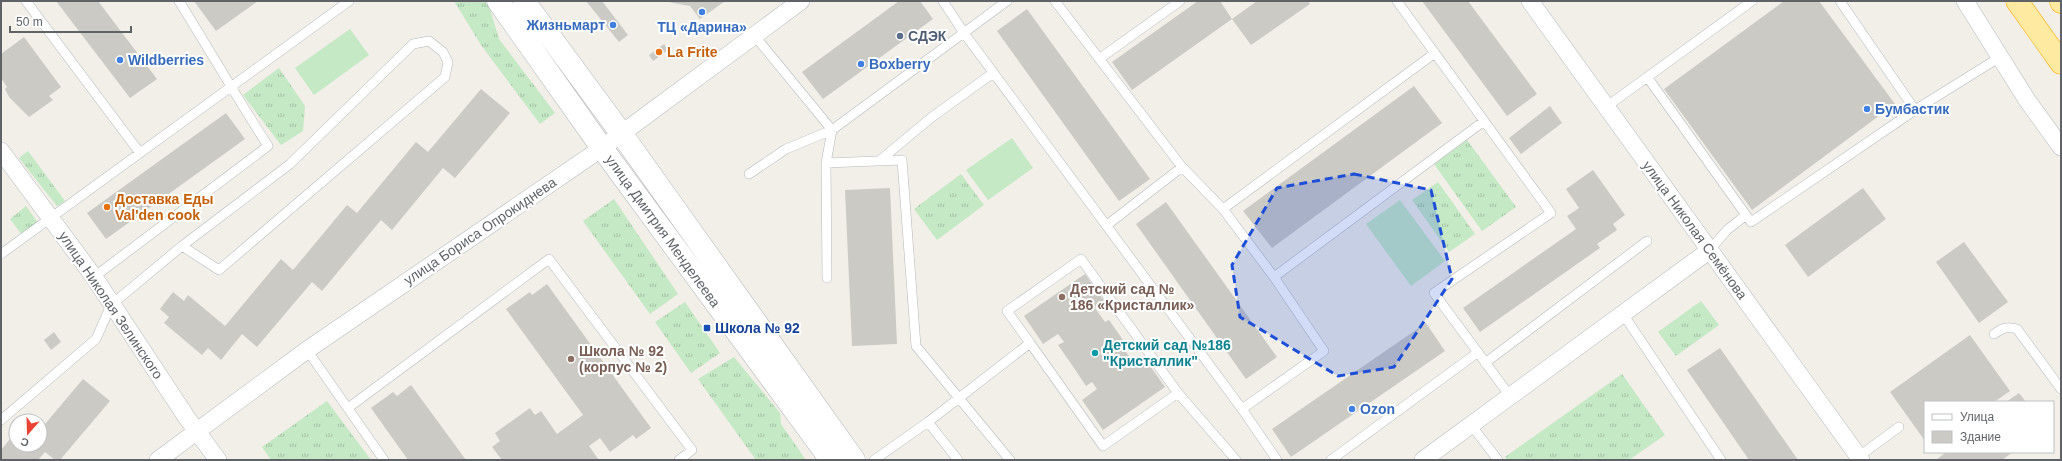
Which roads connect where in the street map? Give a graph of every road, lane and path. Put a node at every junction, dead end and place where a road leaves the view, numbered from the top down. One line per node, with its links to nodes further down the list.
1 (26, 1): 34 (lane)
2 (179, 1): 25 (lane)
3 (349, 1): 25 (lane)
4 (498, 1): 32 (street, улица Дмитрия Менделеева)
5 (524, 1): 30 (street, улица Дмитрия Менделеева)
6 (801, 1): 18 (street, улица Бориса Опрокиднева)
7 (943, 1): 17 (lane)
8 (1007, 1): 17 (lane)
9 (1055, 1): 21 (lane)
10 (1180, 1): 21 (lane)
11 (1397, 1): 19 (lane)
12 (1530, 1): 26 (street, улица Николая Семёнова)
13 (1752, 1): 24 (lane)
14 (1840, 1): 27 (lane)
15 (1965, 1): 20 (street)
16 (2016, 1): 22 (highway)
17 (964, 33): 23 (lane); 29 (lane)
18 (754, 35): 29 (lane); 30 (street, улица Бориса Опрокиднева)
19 (1436, 53): 28 (lane); 39 (lane)
20 (2000, 57): 27 (lane); 31 (street)
21 (1099, 59): 37 (lane)
22 (2061, 63)
23 (993, 73): 35 (lane); 42 (lane)
24 (1648, 78): 26 (lane); 40 (lane)
25 (230, 88): 34 (lane); 47 (lane)
26 (1606, 106): 45 (street, улица Николая Семёнова)
27 (1915, 110): 40 (lane)
28 (1484, 121): 48 (lane); 55 (lane)
29 (832, 130): 36 (lane); 38 (lane)
30 (621, 133): 32 (street, улица Бориса Опрокиднева); 74 (street, улица Дмитрия Менделеева)
31 (2061, 147)
32 (602, 148): 54 (street, улица Бориса Опрокиднева); 73 (street, улица Дмитрия Менделеева)
33 (1, 151): 41 (street, улица Николая Зелинского)
34 (140, 153): 41 (lane)
35 (879, 160): 36 (lane); 59 (lane)
36 (826, 163): 49 (lane)
37 (1182, 167): 39 (lane); 42 (lane)
38 (749, 174)
39 (1223, 209): 48 (lane)
40 (1746, 215): 45 (lane)
41 (51, 218): 46 (lane); 47 (street, улица Николая Зелинского)
42 (1107, 225): 62 (lane)
43 (1647, 241): 56 (lane)
44 (182, 246): 44 (lane); 50 (lane)
45 (1710, 250): 51 (street); 68 (street, улица Николая Семёнова)
46 (1, 254)
47 (94, 277): 50 (street, улица Николая Зелинского)
48 (1274, 277): 62 (lane)
49 (827, 278)
50 (111, 304): 63 (lane); 67 (street, улица Николая Зелинского)
51 (1623, 314): 60 (street); 83 (lane)
52 (1994, 334): 57 (lane)
53 (1030, 343): 58 (lane); 58 (lane); 59 (lane)
54 (307, 350): 61 (lane); 67 (street, улица Бориса Опрокиднева)
55 (1477, 353): 56 (lane); 80 (lane)
56 (1485, 363): 60 (lane)
57 (2061, 390)
58 (1178, 393): 78 (lane)
59 (959, 396): 64 (lane); 77 (lane)
60 (1510, 396): 65 (street)
61 (348, 408): 71 (lane); 72 (lane)
62 (1242, 409): 79 (lane)
63 (1, 420)
64 (928, 422): 75 (lane); 76 (lane)
65 (1471, 425): 81 (street); 82 (lane)
66 (1899, 427): 68 (lane)
67 (198, 431): 69 (street, улица Бориса Опрокиднева); 70 (street, улица Николая Зелинского)
68 (1860, 458)
69 (158, 460)
70 (218, 460)
71 (384, 460)
72 (679, 460)
73 (831, 460)
74 (854, 460)
75 (874, 460)
76 (958, 460)
77 (1010, 460)
78 (1236, 460)
79 (1277, 460)
80 (1331, 460)
81 (1423, 460)
82 (1498, 460)
83 (1722, 460)

